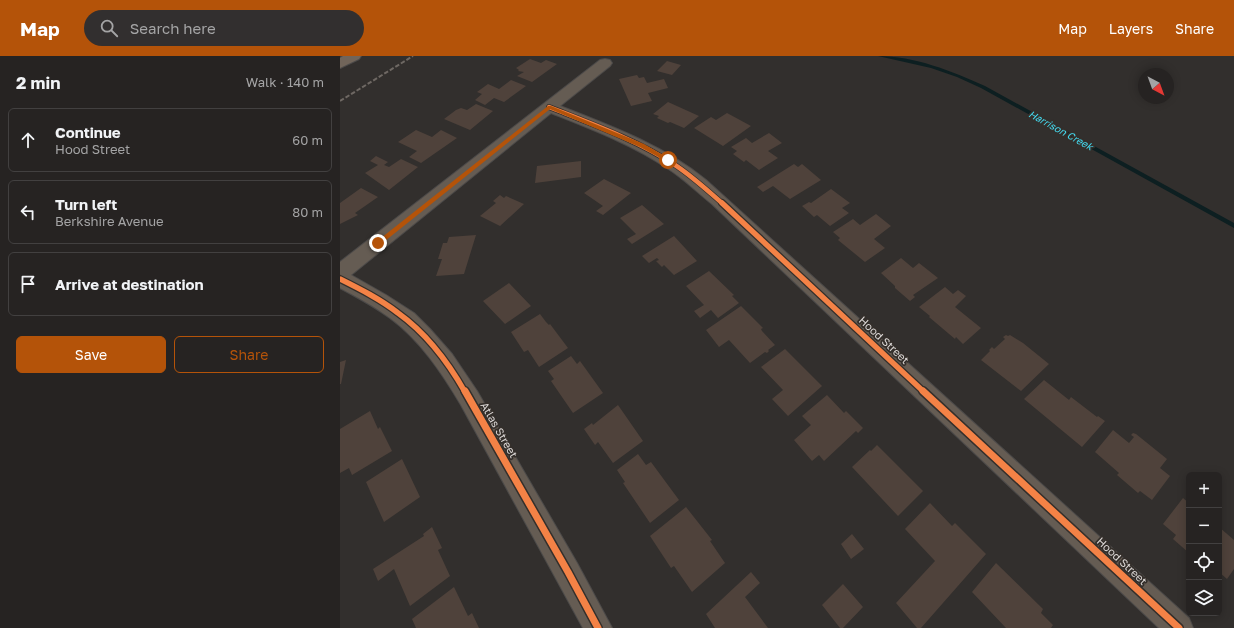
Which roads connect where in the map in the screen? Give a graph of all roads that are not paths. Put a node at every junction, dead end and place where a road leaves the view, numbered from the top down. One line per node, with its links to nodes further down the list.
1 (354, 56): 3 (street)
2 (605, 63): 4 (street)
3 (340, 64)
4 (550, 107): 5 (street); 8 (street, Hood Street)
5 (340, 273)
6 (340, 278): 7 (street, Atlas Street)
7 (598, 628)
8 (1179, 628)

